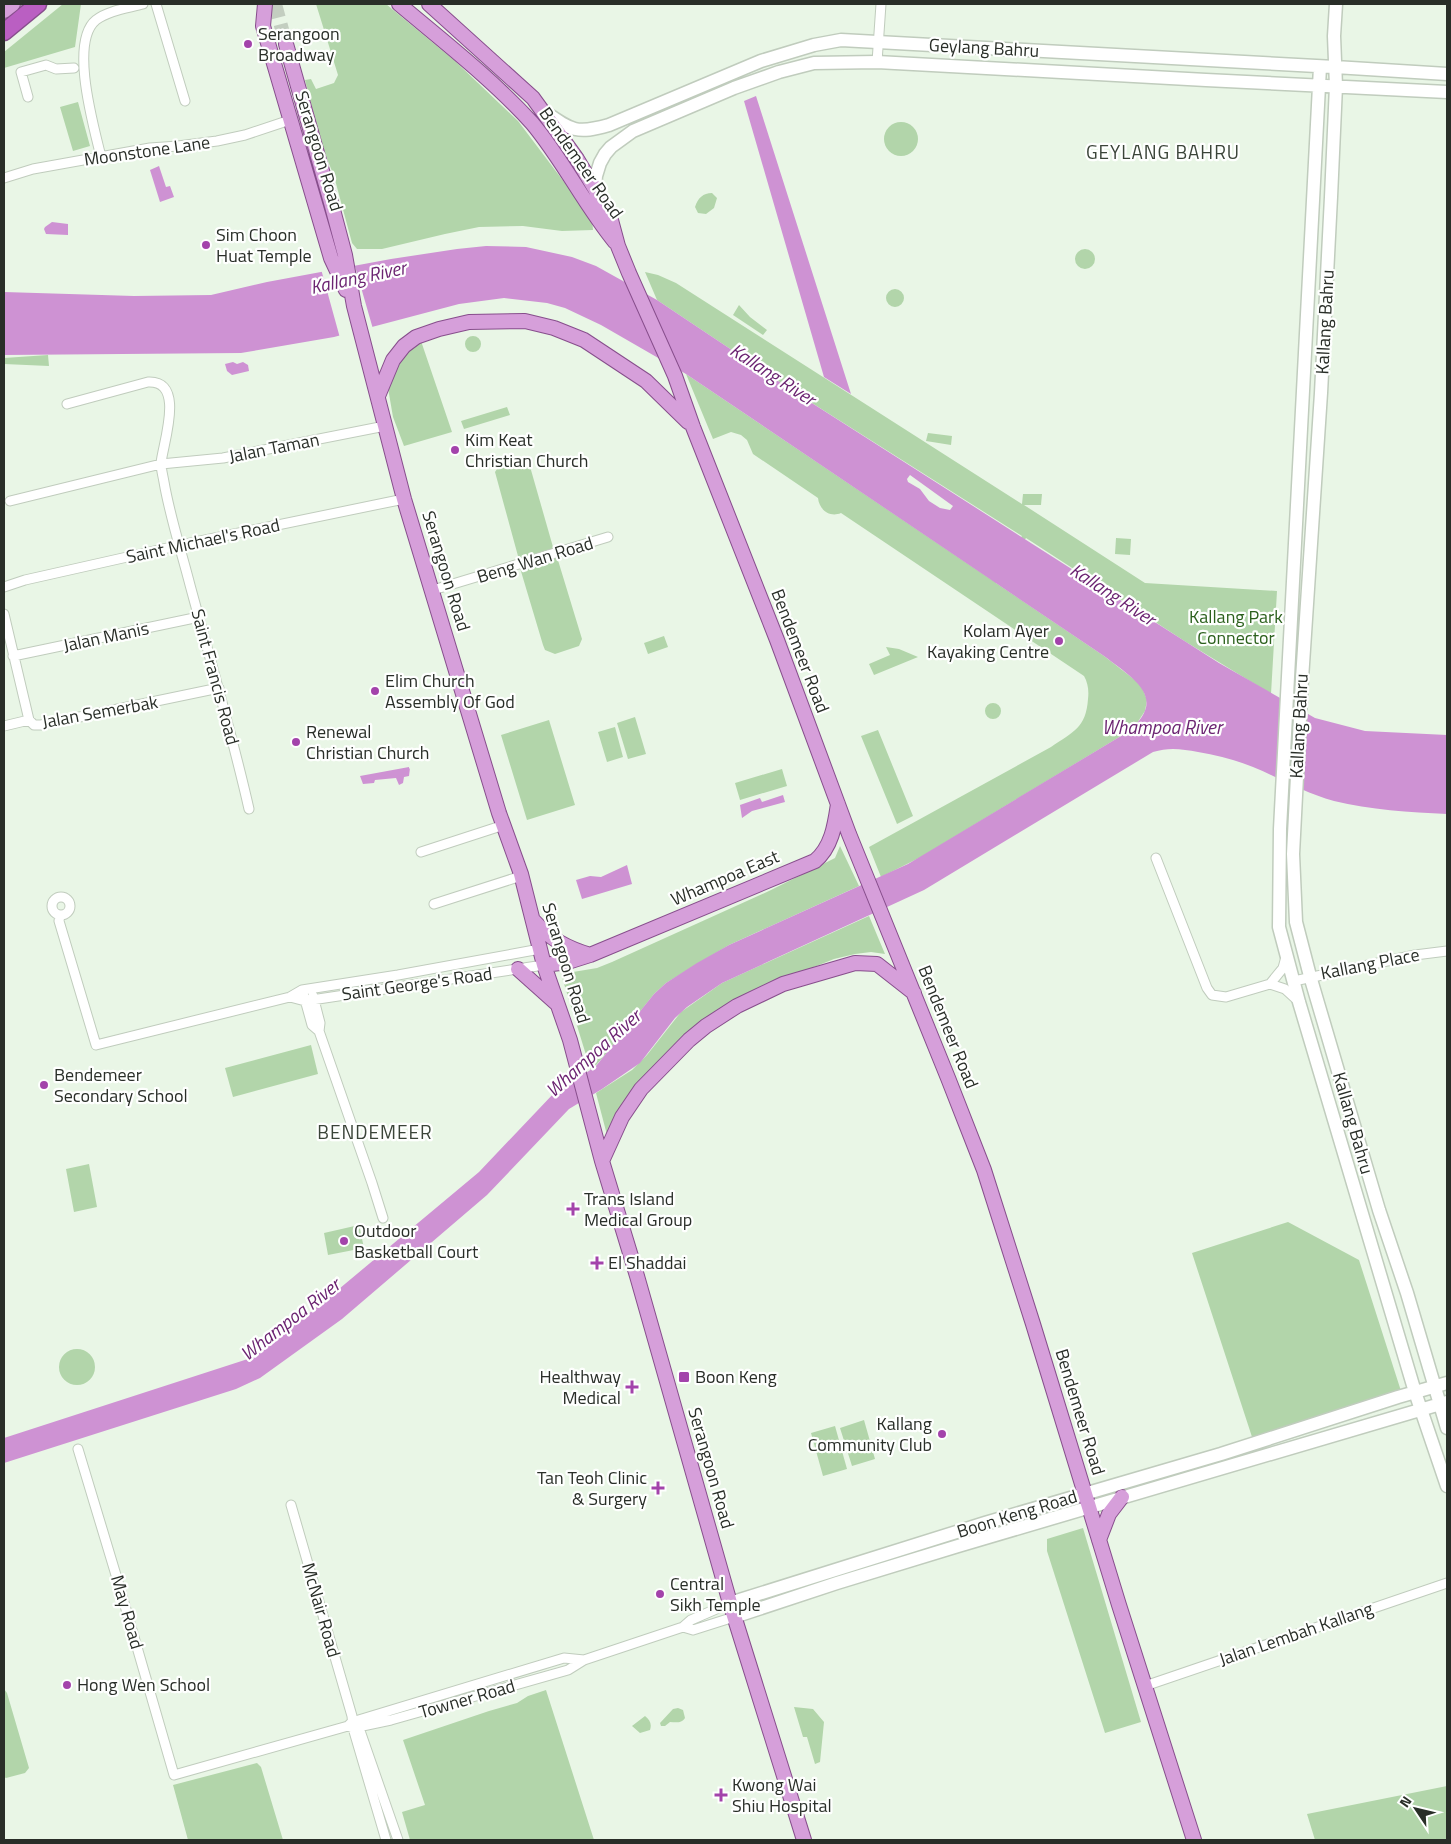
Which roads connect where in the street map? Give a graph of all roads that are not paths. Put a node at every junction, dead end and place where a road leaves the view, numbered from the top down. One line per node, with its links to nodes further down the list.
1 (13, 4): 11 (main road)
2 (38, 4): 13 (highway)
3 (143, 4): 30 (street)
4 (156, 4): 27 (street)
5 (255, 4): 12 (main road)
6 (265, 4): 12 (main road, Serangoon Road)
7 (399, 4): 33 (main road, Bendemeer Road)
8 (429, 4): 28 (main road, Bendemeer Road)
9 (881, 4): 15 (street)
10 (1336, 4): 14 (main road, Kallang Bahru)
11 (4, 11)
12 (262, 26): 29 (main road, Serangoon Road)
13 (4, 32)
14 (1334, 36): 19 (main road, Kallang Bahru); 21 (main road)
15 (878, 41): 17 (street); 18 (main road, Geylang Bahru); 28 (main road, Geylang Bahru)
16 (286, 44): 34 (main road, Serangoon Road)
17 (877, 62): 23 (main road, Geylang Bahru); 32 (main road, Geylang Bahru)
18 (1320, 66): 19 (main road, Geylang Bahru); 23 (main road, Kallang Bahru)
19 (1335, 67): 21 (main road, Geylang Bahru); 24 (main road, Kallang Bahru)
20 (74, 68): 26 (street)
21 (1351, 68): 22 (main road, Geylang Bahru)
22 (1447, 74)
23 (1318, 85): 24 (main road, Geylang Bahru); 63 (main road, Kallang Bahru)
24 (1336, 86): 25 (main road, Geylang Bahru); 67 (main road, Kallang Bahru)
25 (1447, 92)
26 (28, 97)
27 (185, 101)
28 (543, 110): 32 (main road, Bendemeer Road)
29 (290, 120): 30 (street, Moonstone Lane); 34 (main road, Serangoon Road)
30 (101, 158): 31 (street, Moonstone Lane)
31 (4, 178)
32 (595, 189): 33 (main road, Bendemeer Road)
33 (618, 246): 38 (main road, Bendemeer Road)
34 (338, 256): 35 (main road, Serangoon Road)
35 (378, 396): 37 (main road, Serangoon Road); 38 (main road)
36 (67, 404): 39 (street)
37 (386, 426): 39 (street, Jalan Taman); 40 (main road, Serangoon Road)
38 (692, 427): 52 (main road, Bendemeer Road)
39 (161, 464): 41 (street, Jalan Taman); 43 (street)
40 (404, 499): 43 (street, Saint Michael's Road); 45 (main road, Serangoon Road)
41 (10, 501)
42 (608, 538): 45 (street, Beng Wan Road)
43 (178, 545): 44 (street, Saint Michael's Road); 47 (street, Saint Francis Road)
44 (4, 587)
45 (433, 590): 54 (main road, Serangoon Road)
46 (4, 614): 48 (street, Jalan Semerbak)
47 (199, 617): 48 (street, Jalan Manis); 49 (street, Saint Francis Road)
48 (13, 656): 50 (street, Jalan Semerbak)
49 (219, 688): 50 (street, Jalan Semerbak); 53 (street, Saint Francis Road)
50 (29, 720): 51 (street)
51 (4, 726)
52 (838, 803): 64 (main road, Whampoa East); 71 (main road, Bendemeer Road)
53 (249, 809)
54 (504, 825): 55 (street); 57 (main road, Serangoon Road)
55 (421, 852)
56 (1156, 858): 69 (street)
57 (521, 874): 58 (street); 60 (main road, Serangoon Road)
58 (434, 904)
59 (60, 915): 72 (street, Saint George's Road)
60 (534, 920): 61 (main road, Serangoon Road); 64 (main road)
61 (540, 949): 65 (main road, Serangoon Road); 70 (street, Saint George's Road)
62 (1447, 951): 67 (street, Kallang Place)
63 (1286, 954): 68 (main road, Kallang Bahru); 69 (street)
64 (590, 955): 65 (main road, Whampoa East)
65 (544, 965): 66 (street, Saint George's Road); 76 (main road, Serangoon Road)
66 (518, 969): 73 (street, Saint George's Road); 76 (main road)
67 (1310, 976): 68 (street, Kallang Place); 81 (main road, Kallang Bahru)
68 (1294, 981): 75 (main road, Kallang Bahru)
69 (1270, 984): 75 (street)
70 (307, 989): 72 (street, Saint George's Road); 74 (street)
71 (915, 994): 79 (main road); 89 (main road, Bendemeer Road)
72 (290, 997): 74 (street, Saint George's Road)
73 (331, 997): 74 (street, Saint George's Road); 77 (street)
74 (310, 1000): 77 (street); 78 (street)
75 (1299, 1002): 82 (main road, Kallang Bahru)
76 (558, 1006): 79 (main road, Serangoon Road)
77 (318, 1015): 78 (street)
78 (319, 1031): 80 (street)
79 (602, 1161): 93 (main road, Serangoon Road)
80 (382, 1218)
81 (1441, 1385): 82 (main road, Boon Keng Road); 83 (main road, Kallang Bahru)
82 (1416, 1392): 84 (main road, Kallang Bahru); 89 (main road, Boon Keng Road)
83 (1444, 1403): 84 (main road, Boon Keng Road); 85 (main road, Kallang Bahru)
84 (1421, 1409): 87 (main road, Kallang Bahru); 88 (main road, Boon Keng Road)
85 (1447, 1428)
86 (78, 1449): 97 (street, May Road)
87 (1447, 1486)
88 (1122, 1497): 89 (main road, Boon Keng Road); 91 (main road)
89 (1088, 1500): 91 (main road, Bendemeer Road); 93 (main road, Boon Keng Road)
90 (291, 1505): 96 (street, McNair Road)
91 (1100, 1540): 95 (main road, Bendemeer Road)
92 (1447, 1583): 95 (street, Jalan Lembah Kallang)
93 (732, 1610): 94 (street, Towner Road); 94 (street, Towner Road); 100 (main road, Serangoon Road)
94 (683, 1627): 96 (street, Towner Road)
95 (1145, 1686): 101 (main road, Bendemeer Road)
96 (354, 1723): 97 (street, Towner Road); 98 (street, McNair Road); 99 (street, McNair Road)
97 (174, 1776)
98 (386, 1840)
99 (398, 1840)
100 (804, 1840)
101 (1194, 1840)

